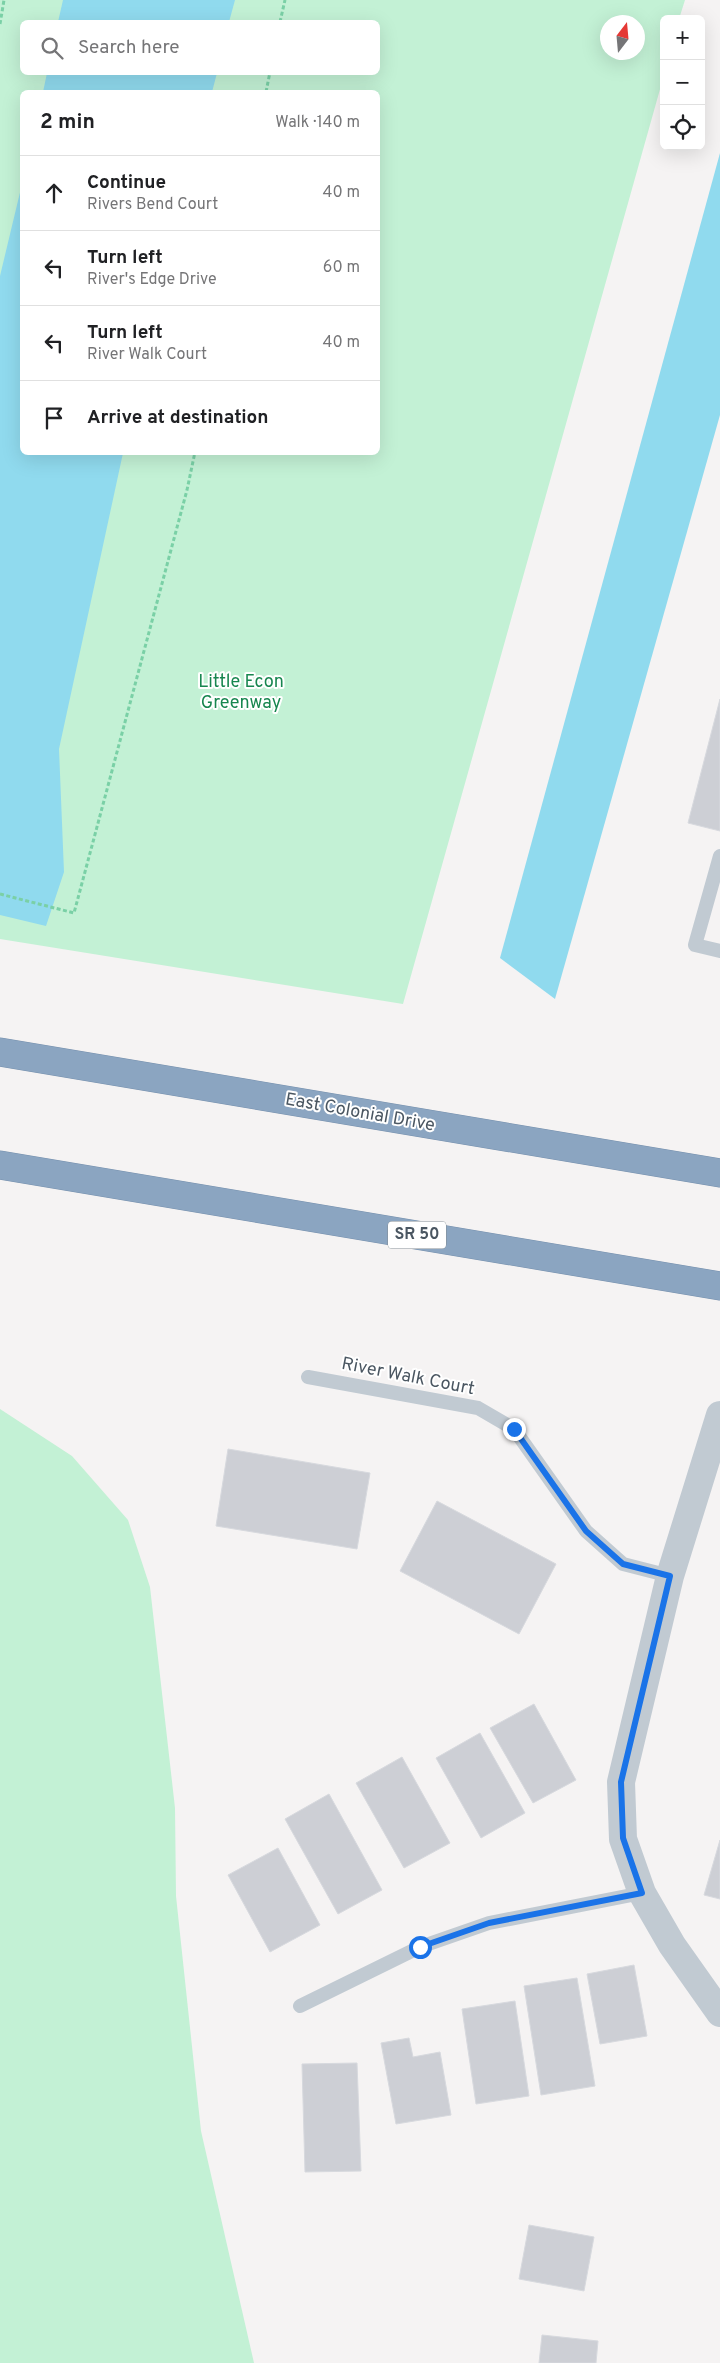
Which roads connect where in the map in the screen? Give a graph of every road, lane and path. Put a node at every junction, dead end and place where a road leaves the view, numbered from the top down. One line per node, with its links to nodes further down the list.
1 (4, 0): 4 (path)
2 (285, 0): 3 (path)
3 (280, 20)
4 (0, 24)
5 (269, 75): 6 (path)
6 (266, 90)
7 (194, 455): 9 (path)
8 (720, 856): 10 (lane)
9 (0, 894)
10 (720, 951)
11 (0, 1052): 13 (highway, East Colonial Drive)
12 (0, 1165): 14 (highway, SR 50)
13 (720, 1173)
14 (720, 1286)
15 (308, 1377): 17 (lane, River Walk Court)
16 (720, 1415): 17 (street)
17 (670, 1576): 18 (street)
18 (642, 1893): 19 (lane); 20 (street)
19 (300, 2006)
20 (720, 2013)

